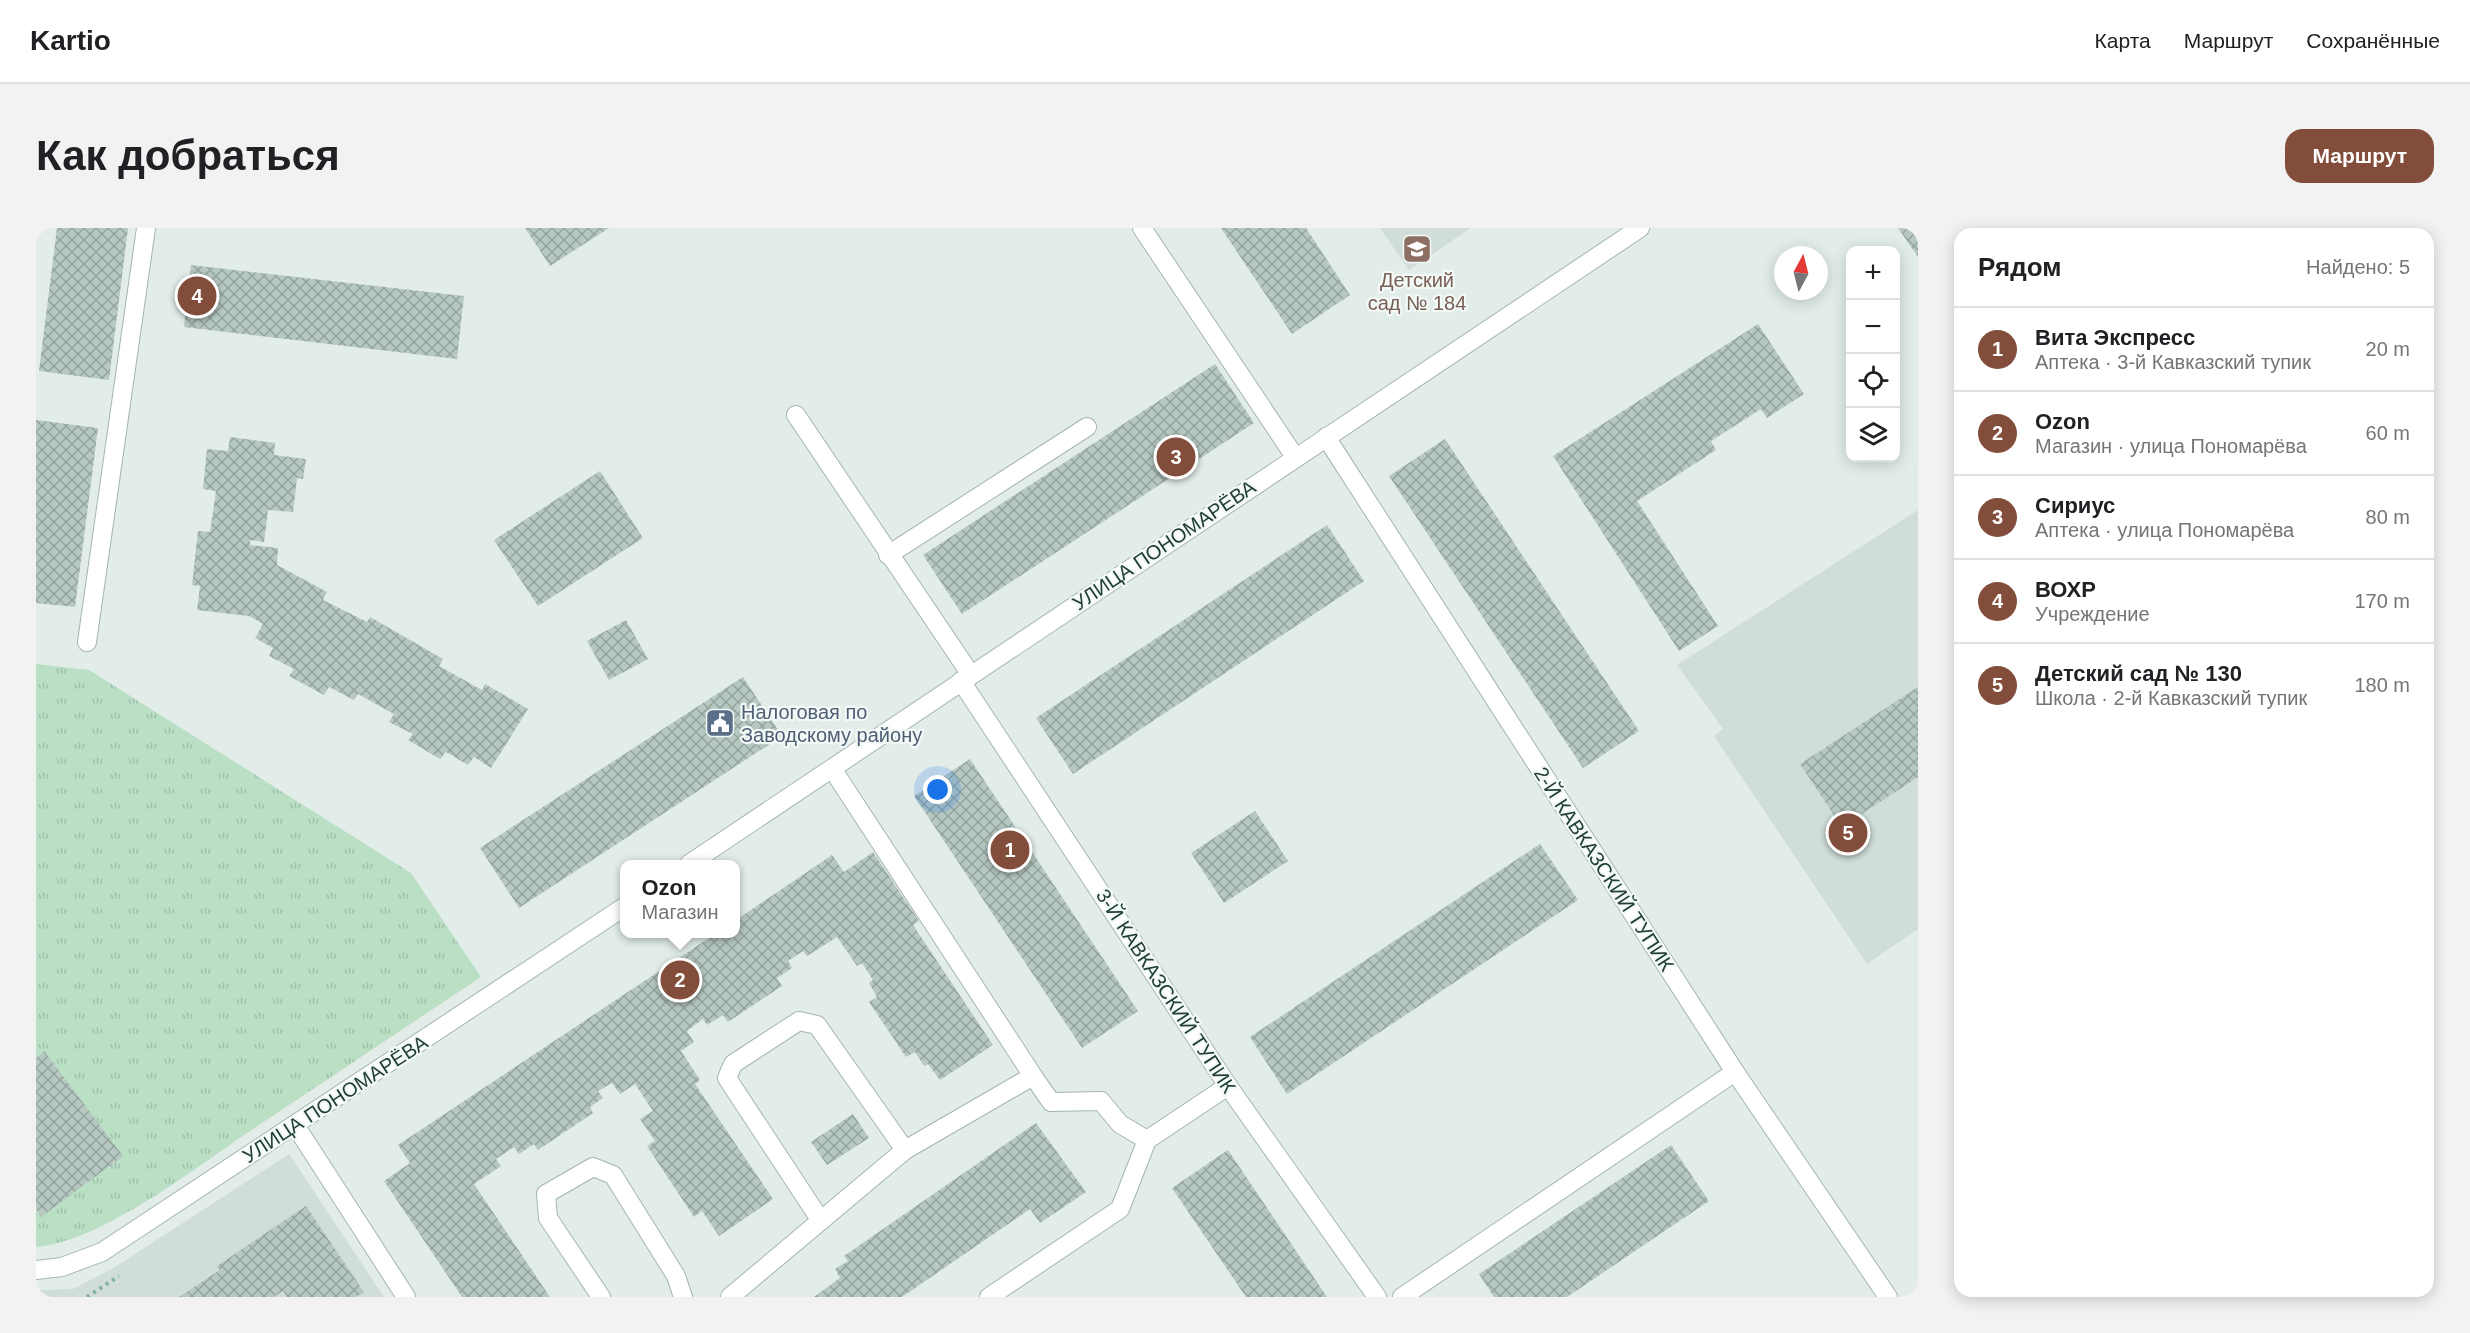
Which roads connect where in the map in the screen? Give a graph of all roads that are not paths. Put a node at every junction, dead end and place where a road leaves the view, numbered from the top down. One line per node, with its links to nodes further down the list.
1 (146, 228): 9 (street)
2 (1142, 228): 7 (street)
3 (1640, 228): 6 (street, УЛИЦА ПОНОМАРЁВА)
4 (796, 415): 8 (street, 3-Й КАВКАЗСКИЙ ТУПИК)
5 (1088, 428): 8 (street)
6 (1326, 437): 7 (street, УЛИЦА ПОНОМАРЁВА); 14 (street, 2-Й КАВКАЗСКИЙ ТУПИК)
7 (1295, 457): 10 (street, УЛИЦА ПОНОМАРЁВА)
8 (888, 555): 10 (street, 3-Й КАВКАЗСКИЙ ТУПИК)
9 (87, 642)
10 (966, 678): 11 (street, УЛИЦА ПОНОМАРЁВА); 16 (street, 3-Й КАВКАЗСКИЙ ТУПИК)
11 (832, 770): 12 (street, УЛИЦА ПОНОМАРЁВА); 15 (street)
12 (695, 860)
13 (620, 910): 17 (street, УЛИЦА ПОНОМАРЁВА)
14 (1735, 1072): 28 (street); 29 (street, 2-Й КАВКАЗСКИЙ ТУПИК)
15 (1033, 1077): 18 (street); 19 (street)
16 (1228, 1086): 18 (street); 27 (street, 3-Й КАВКАЗСКИЙ ТУПИК)
17 (295, 1125): 21 (street, УЛИЦА ПОНОМАРЁВА); 22 (street)
18 (1147, 1140): 26 (street)
19 (905, 1150): 20 (street); 20 (street)
20 (821, 1221): 25 (street)
21 (36, 1270)
22 (406, 1297)
23 (601, 1297): 24 (street)
24 (683, 1297)
25 (730, 1297)
26 (988, 1297)
27 (1377, 1297)
28 (1402, 1297)
29 (1888, 1297)

